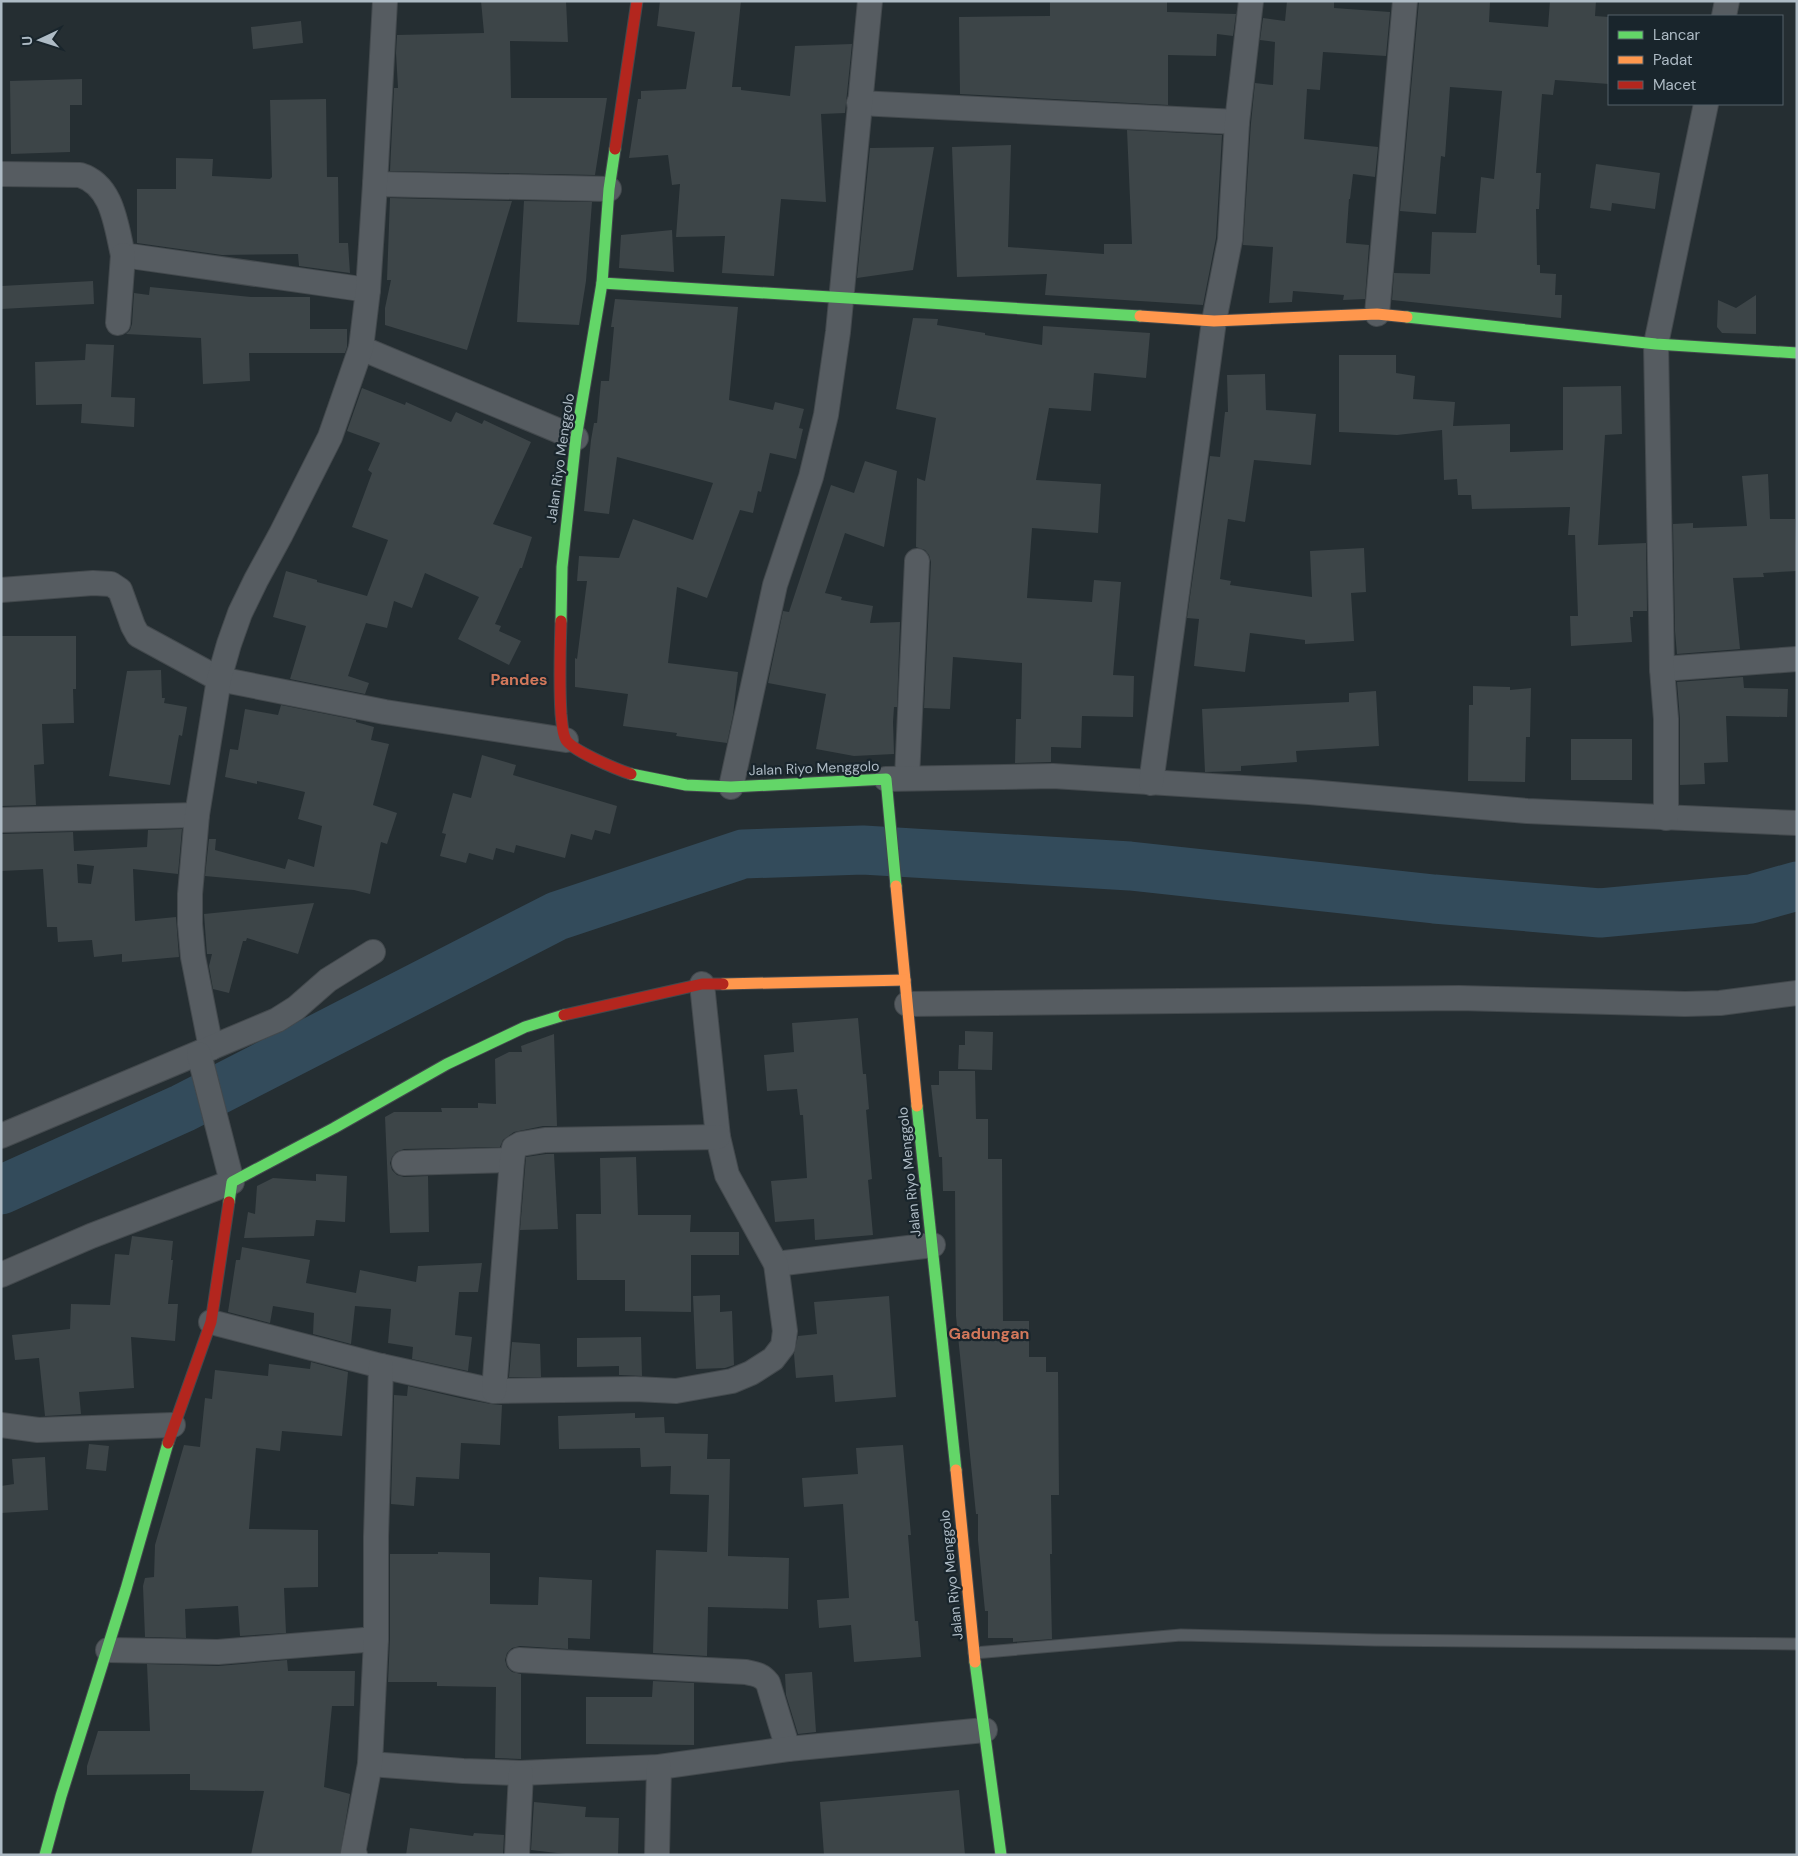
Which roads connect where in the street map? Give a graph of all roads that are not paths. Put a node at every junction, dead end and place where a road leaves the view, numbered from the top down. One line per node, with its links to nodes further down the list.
1 (384, 1): 12 (street)
2 (637, 1): 13 (street, Jalan Riyo Menggolo)
3 (870, 1): 8 (street)
4 (1251, 1): 10 (street)
5 (1406, 1): 18 (street)
6 (1727, 1): 7 (street)
7 (1724, 15)
8 (859, 103): 10 (street); 17 (street)
9 (1706, 105): 21 (street)
10 (1237, 122): 19 (street)
11 (1, 174): 14 (street)
12 (375, 184): 13 (street); 16 (street)
13 (609, 189): 15 (street, Jalan Riyo Menggolo)
14 (123, 255): 16 (street); 20 (street)
15 (602, 283): 17 (street); 24 (street, Jalan Riyo Menggolo)
16 (368, 290): 22 (street)
17 (841, 298): 19 (street); 33 (street)
18 (1377, 314): 19 (street); 21 (street)
19 (1214, 321): 32 (street)
20 (118, 323)
21 (1656, 344): 23 (street); 28 (street)
22 (361, 348): 24 (street); 29 (street)
23 (1797, 353)
24 (576, 438): 30 (street, Jalan Riyo Menggolo)
25 (917, 561): 31 (street)
26 (1, 590): 29 (street)
27 (1797, 659): 28 (street)
28 (1662, 669): 35 (street)
29 (219, 679): 30 (street); 34 (street)
30 (566, 740): 33 (street, Jalan Riyo Menggolo)
31 (894, 783): 32 (street); 33 (street, Jalan Riyo Menggolo); 39 (street, Jalan Riyo Menggolo)
32 (1151, 783): 35 (street)
33 (731, 787)
34 (197, 815): 36 (street); 43 (street)
35 (1666, 818): 37 (street)
36 (1, 820)
37 (1797, 823)
38 (373, 952): 43 (street)
39 (905, 980): 40 (street); 42 (street, Jalan Riyo Menggolo)
40 (702, 984): 45 (street); 48 (street)
41 (1797, 993): 42 (street)
42 (907, 1004): 49 (street, Jalan Riyo Menggolo)
43 (204, 1054): 44 (street); 48 (street)
44 (1, 1136)
45 (718, 1137): 46 (street); 50 (street)
46 (512, 1160): 47 (street); 54 (street)
47 (404, 1163)
48 (232, 1182): 51 (street); 52 (street)
49 (933, 1245): 50 (street); 60 (street, Jalan Riyo Menggolo)
50 (776, 1264): 54 (street)
51 (1, 1275)
52 (211, 1322): 53 (street); 56 (street)
53 (381, 1366): 54 (street); 57 (street)
54 (494, 1391)
55 (1, 1425): 56 (street)
56 (173, 1425): 59 (street)
57 (376, 1639): 59 (street); 64 (street)
58 (1797, 1644): 60 (lane)
59 (108, 1650): 67 (street)
60 (974, 1653): 62 (street, Jalan Riyo Menggolo)
61 (518, 1660): 63 (street)
62 (985, 1730): 63 (street); 71 (street, Jalan Riyo Menggolo)
63 (788, 1749): 65 (street)
64 (370, 1764): 66 (street); 68 (street)
65 (659, 1767): 66 (street); 70 (street)
66 (521, 1773): 69 (street)
67 (45, 1855)
68 (355, 1855)
69 (517, 1855)
70 (657, 1855)
71 (1001, 1855)

